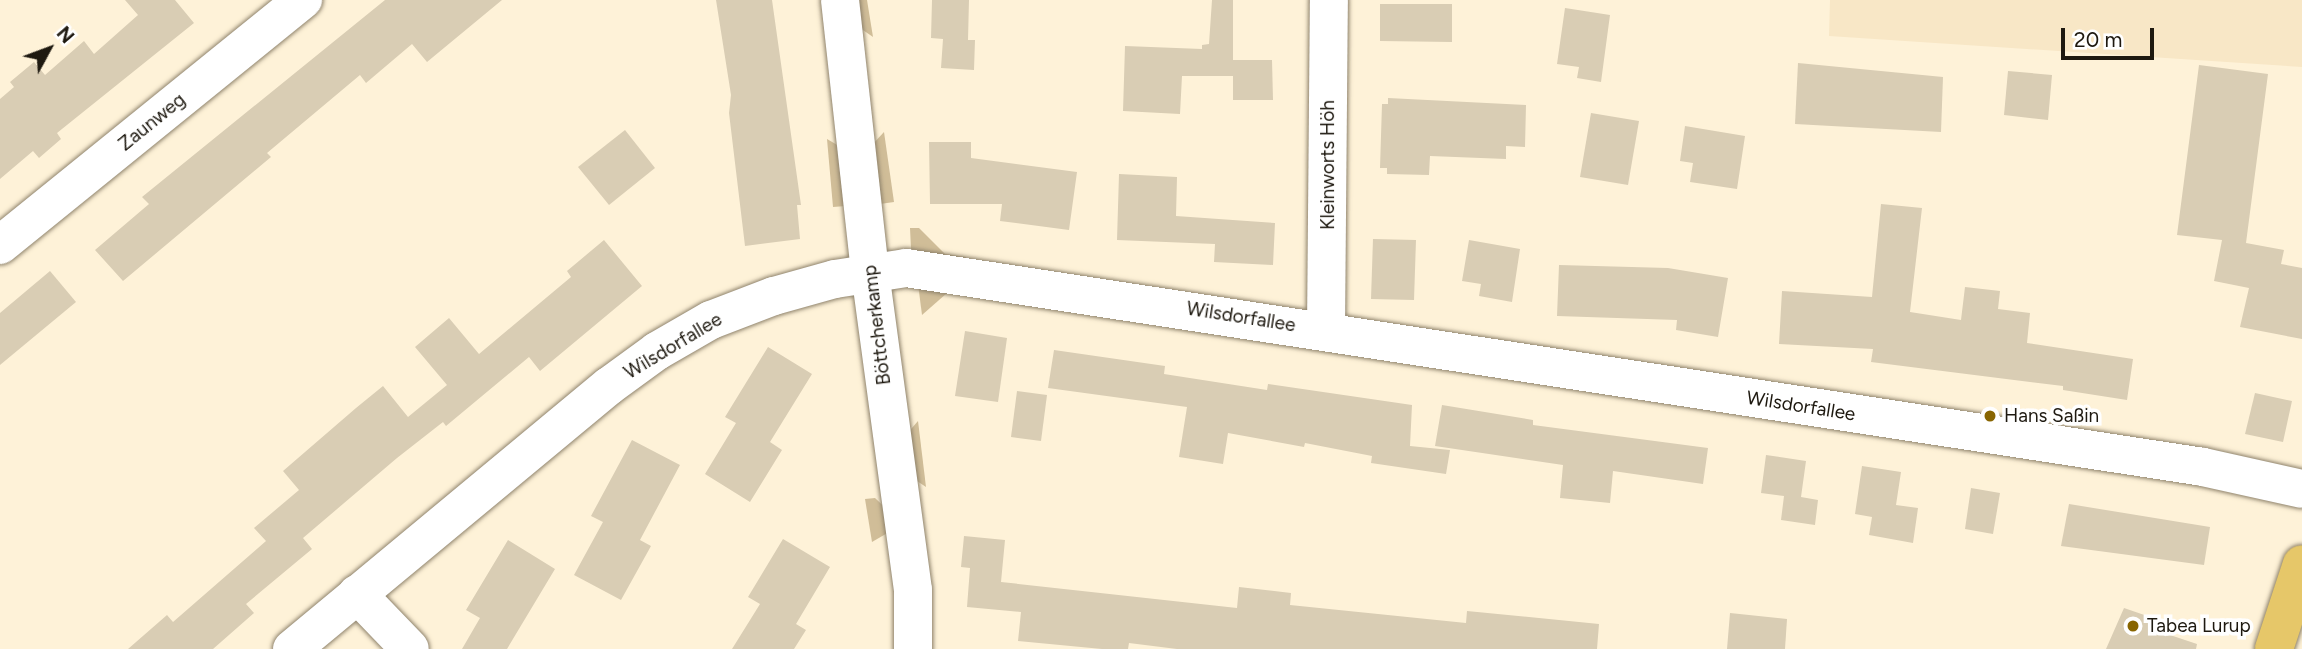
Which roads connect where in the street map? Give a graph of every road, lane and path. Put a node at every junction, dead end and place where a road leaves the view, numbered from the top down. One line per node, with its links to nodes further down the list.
1 (303, 0): 4 (street, Zaunweg)
2 (840, 0): 5 (street, Böttcherkamp)
3 (1329, 0): 6 (street, Kleinworts Höh)
4 (0, 245)
5 (870, 272): 6 (street, Wilsdorfallee); 9 (street, Wilsdorfallee); 12 (street, Böttcherkamp)
6 (1326, 330): 7 (street, Wilsdorfallee)
7 (2302, 489)
8 (2302, 564): 13 (main road)
9 (357, 594): 10 (street, Wilsdorfallee); 11 (street)
10 (292, 649)
11 (410, 649)
12 (913, 649)
13 (2274, 649)

